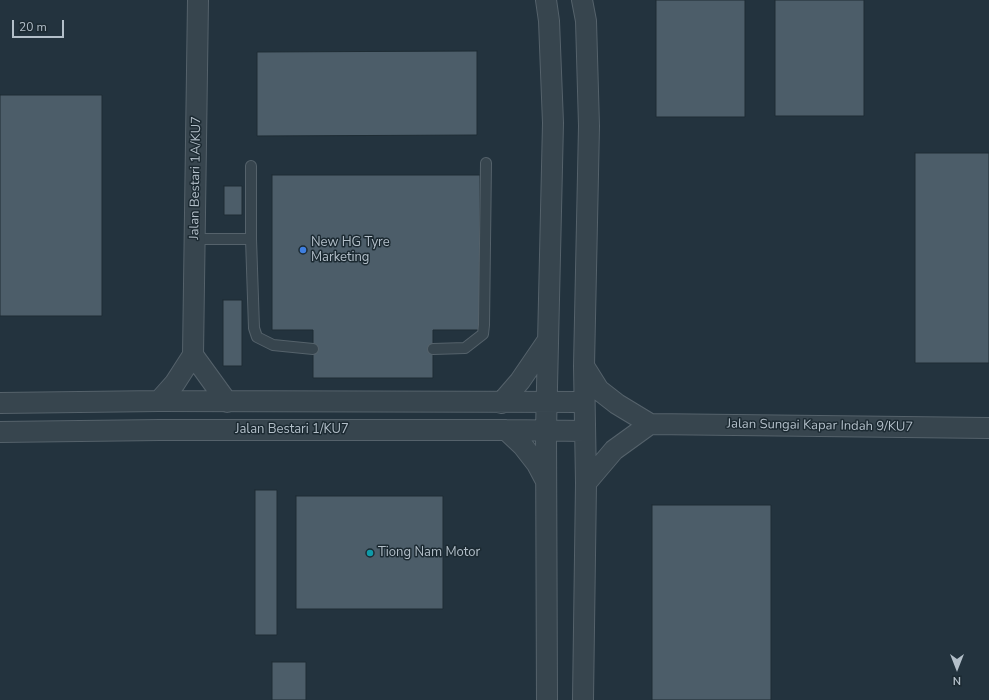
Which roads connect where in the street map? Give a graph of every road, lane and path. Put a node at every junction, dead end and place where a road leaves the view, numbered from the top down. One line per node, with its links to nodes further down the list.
1 (198, 0): 7 (street, Jalan Bestari 1A/KU7)
2 (546, 0): 8 (street)
3 (582, 0): 12 (street)
4 (486, 163): 10 (lane)
5 (251, 166): 6 (lane)
6 (251, 239): 7 (lane); 9 (lane)
7 (195, 240): 11 (street, Jalan Bestari 1A/KU7)
8 (548, 340): 15 (street); 16 (street)
9 (313, 349)
10 (433, 349)
11 (193, 355): 13 (street); 14 (street)
12 (584, 366): 17 (street); 19 (street)
13 (159, 401): 14 (street); 18 (street)
14 (227, 402): 15 (street)
15 (501, 402): 16 (street)
16 (548, 402): 17 (street); 22 (street)
17 (584, 402): 23 (street)
18 (0, 403)
19 (650, 424): 20 (street, Jalan Sungai Kapar Indah 9/KU7); 26 (street)
20 (989, 428)
21 (506, 430): 22 (street, Jalan Bestari 1/KU7); 24 (street, Jalan Bestari 1/KU7); 25 (street)
22 (546, 431): 23 (street, Jalan Bestari 1/KU7); 25 (street)
23 (585, 431): 26 (street)
24 (0, 432)
25 (547, 483): 27 (street)
26 (586, 484): 28 (street)
27 (547, 700)
28 (582, 700)

